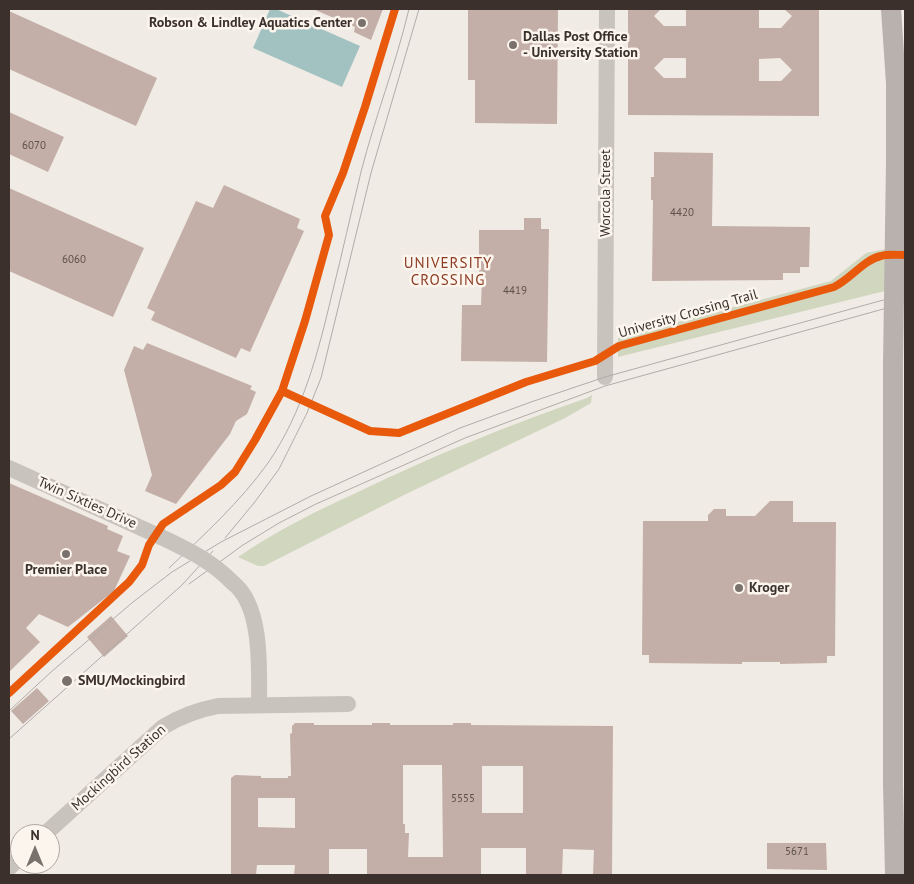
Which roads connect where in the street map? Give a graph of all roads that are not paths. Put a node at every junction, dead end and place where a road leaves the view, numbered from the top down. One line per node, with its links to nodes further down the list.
1 (607, 9): 3 (street, Worcola Street)
2 (891, 9): 8 (main road, bridge)
3 (605, 377)
4 (9, 468): 6 (street, Twin Sixties Drive, bridge)
5 (348, 704): 6 (street, Mockingbird Station)
6 (259, 705): 7 (street, Mockingbird Station)
7 (56, 824)
8 (895, 875)

